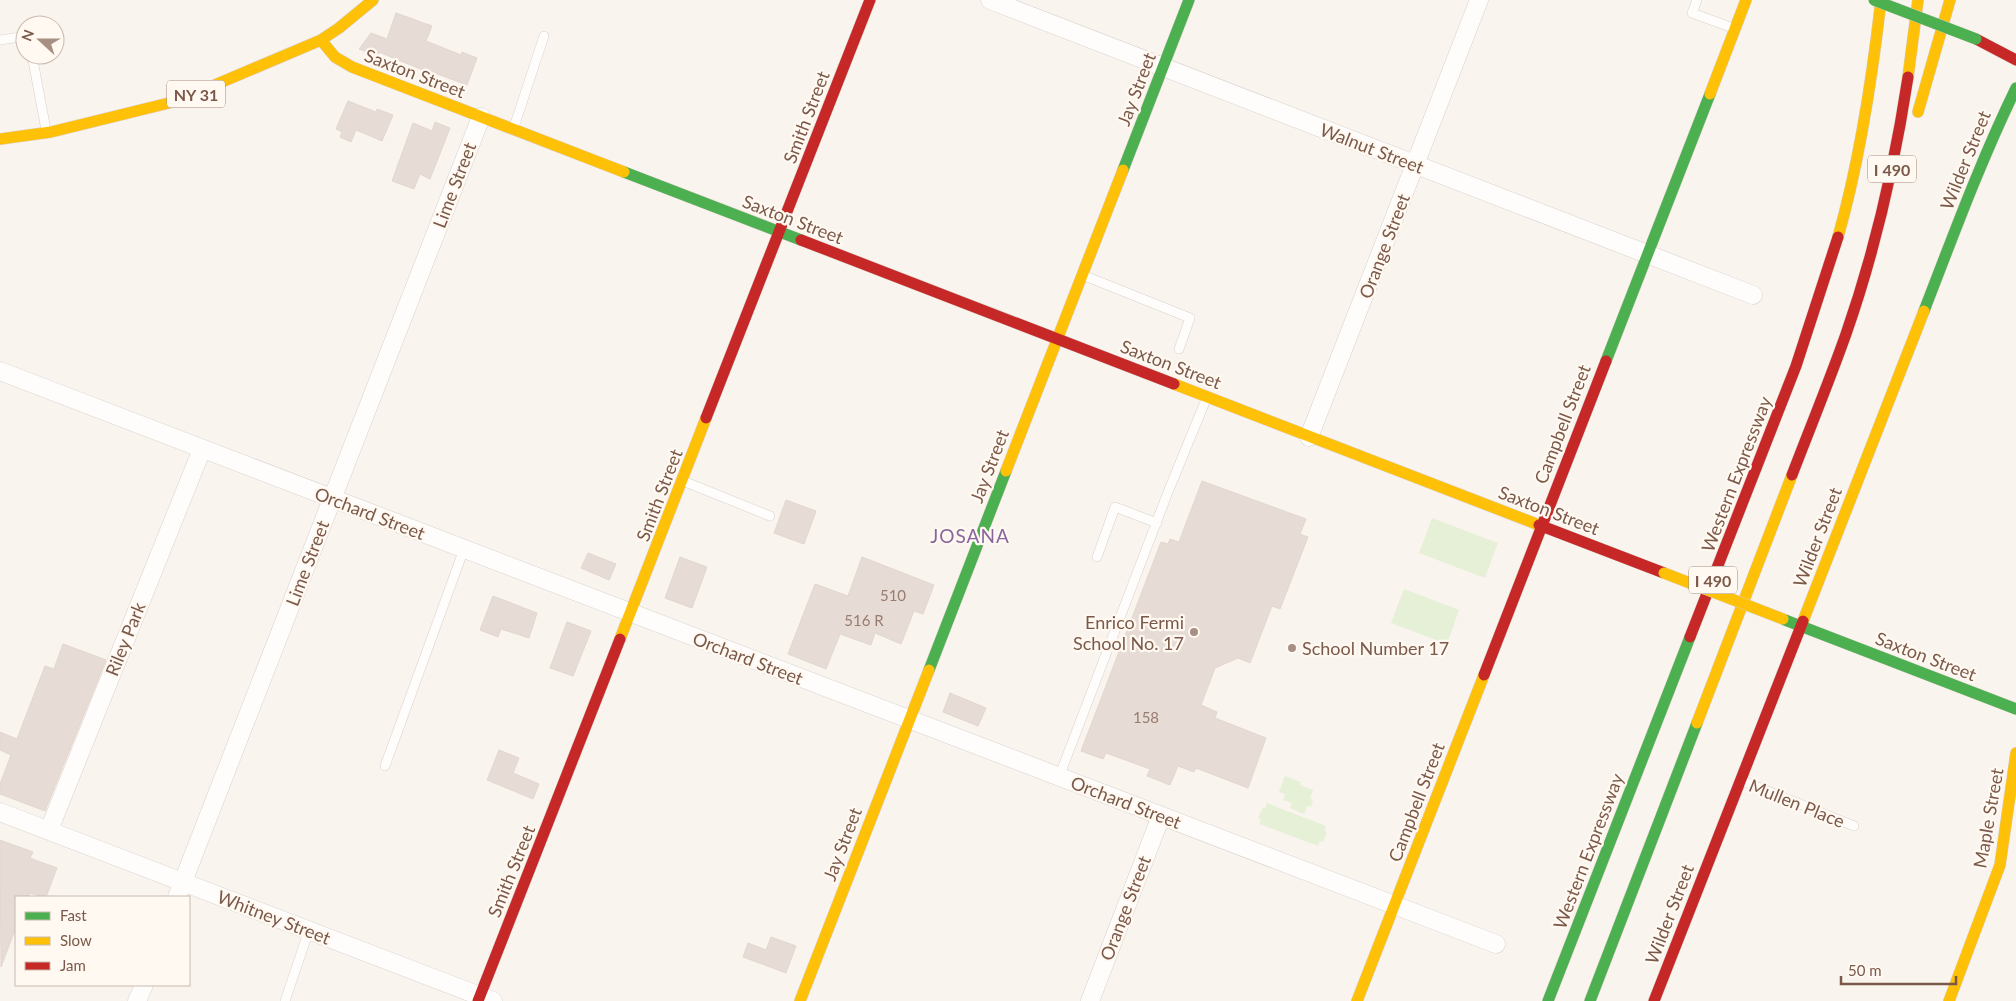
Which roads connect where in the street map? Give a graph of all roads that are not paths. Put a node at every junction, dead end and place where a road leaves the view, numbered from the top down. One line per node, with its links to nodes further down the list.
1 (373, 0): 16 (main road, NY 31)
2 (870, 0): 29 (main road, Smith Street)
3 (990, 0): 19 (street, Walnut Street)
4 (1189, 0): 19 (main road, Jay Street)
5 (1479, 0): 28 (street, Orange Street)
6 (1697, 0): 12 (lane)
7 (1746, 0): 12 (main road, Campbell Street)
8 (1873, 0): 17 (main road, bridge); 27 (main road)
9 (1881, 0): 27 (main road, Western Expressway / I 490)
10 (1918, 0): 33 (main road, I 490)
11 (1950, 0): 22 (main road)
12 (1735, 29): 30 (main road, Campbell Street)
13 (544, 36): 23 (lane)
14 (15, 38): 15 (lane)
15 (0, 40)
16 (321, 40): 21 (main road, Saxton Street); 24 (main road, NY 31)
17 (2015, 56)
18 (34, 65): 24 (lane)
19 (1163, 67): 28 (street, Walnut Street); 31 (main road, Jay Street)
20 (2016, 88): 48 (main road, Wilder Street)
21 (481, 117): 23 (main road, Saxton Street); 41 (street, Lime Street)
22 (1916, 120)
23 (513, 129): 29 (main road, Saxton Street)
24 (46, 132): 25 (main road, NY 31)
25 (0, 139)
26 (1908, 148): 33 (main road)
27 (1858, 153): 72 (main road, Western Expressway / I 490)
28 (1416, 165): 30 (street, Walnut Street); 38 (street, Orange Street)
29 (780, 232): 34 (main road, Saxton Street); 40 (main road, Smith Street)
30 (1647, 254): 32 (street, Walnut Street); 44 (main road, Campbell Street)
31 (1082, 275): 34 (main road, Jay Street); 35 (lane)
32 (1753, 295)
33 (1846, 334): 61 (main road, I 490)
34 (1057, 339): 37 (main road, Saxton Street); 50 (main road, Jay Street)
35 (1179, 349)
36 (0, 371): 39 (street, Orchard Street)
37 (1207, 397): 38 (main road, Saxton Street); 43 (lane)
38 (1309, 436): 44 (main road, Saxton Street)
39 (202, 449): 41 (street, Orchard Street); 58 (street, Riley Park)
40 (683, 481): 42 (lane); 47 (main road, Smith Street)
41 (332, 498): 45 (street, Orchard Street); 59 (street, Lime Street)
42 (770, 516)
43 (1156, 523): 46 (lane); 53 (lane)
44 (1542, 526): 48 (main road, Saxton Street, bridge); 60 (main road, Campbell Street)
45 (464, 549): 47 (street, Orchard Street); 52 (lane)
46 (1096, 557)
47 (631, 613): 50 (street, Orchard Street); 66 (main road, Smith Street)
48 (1800, 626): 49 (main road, Saxton Street); 54 (main road, Wilder Street)
49 (2016, 709)
50 (909, 720): 53 (street, Orchard Street); 69 (main road, Jay Street)
51 (2016, 753): 75 (main road, Maple Street)
52 (385, 766)
53 (1059, 777): 56 (street, Orchard Street)
54 (1740, 780): 57 (lane, Mullen Place); 74 (main road, Wilder Street)
55 (0, 812): 58 (street, Whitney Street)
56 (1162, 816): 60 (street, Orchard Street); 70 (street, Orange Street)
57 (1854, 826)
58 (49, 830): 59 (street, Whitney Street)
59 (180, 890): 62 (street, Whitney Street)
60 (1394, 905): 63 (street, Orchard Street); 71 (main road, Campbell Street)
61 (1619, 929): 64 (main road); 73 (main road, I 490)
62 (310, 930): 66 (street, Whitney Street); 68 (lane)
63 (1496, 944)
64 (1609, 983)
65 (144, 986): 67 (street)
66 (484, 999)
67 (137, 1001)
68 (285, 1001)
69 (800, 1001)
70 (1090, 1001)
71 (1357, 1001)
72 (1548, 1001)
73 (1590, 1001)
74 (1654, 1001)
75 (1948, 1001)

